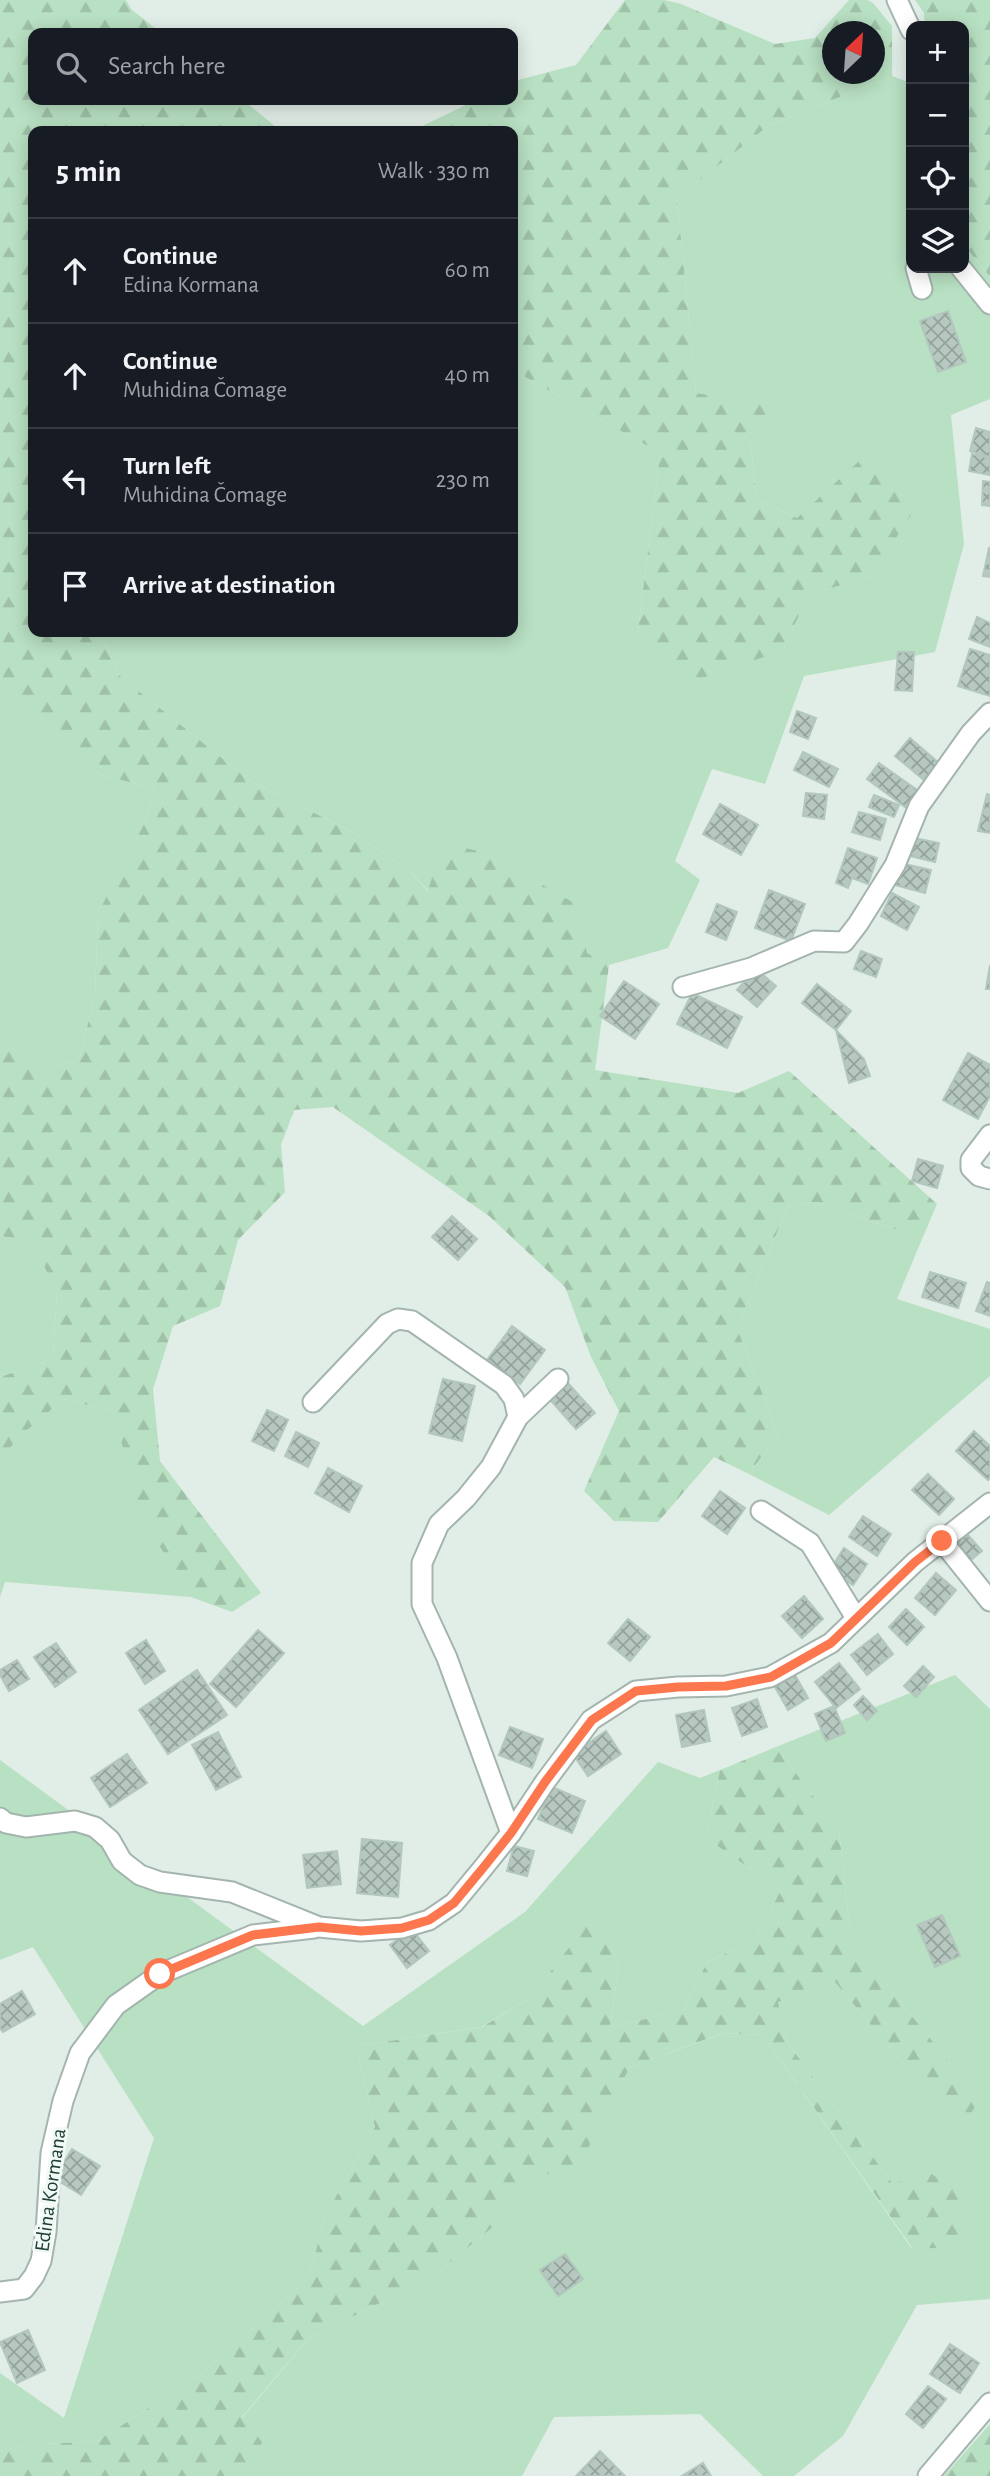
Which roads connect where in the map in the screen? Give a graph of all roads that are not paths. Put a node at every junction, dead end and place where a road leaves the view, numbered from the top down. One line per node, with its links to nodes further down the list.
1 (897, 0): 2 (street)
2 (907, 21)
3 (917, 273): 5 (street)
4 (965, 273): 6 (street)
5 (922, 289)
6 (990, 304)
7 (990, 713): 8 (street)
8 (683, 987)
9 (990, 1135): 10 (street)
10 (990, 1179)
11 (558, 1379): 13 (street)
12 (313, 1402): 13 (street)
13 (518, 1417): 20 (street)
14 (990, 1503): 16 (street)
15 (761, 1511): 18 (street)
16 (942, 1541): 17 (street); 18 (street)
17 (990, 1601)
18 (856, 1618): 20 (street)
19 (0, 1818): 21 (street)
20 (511, 1833): 21 (street)
21 (319, 1927): 22 (street, Edina Kormana)
22 (0, 2292)
23 (990, 2403): 24 (street)
24 (928, 2476)

